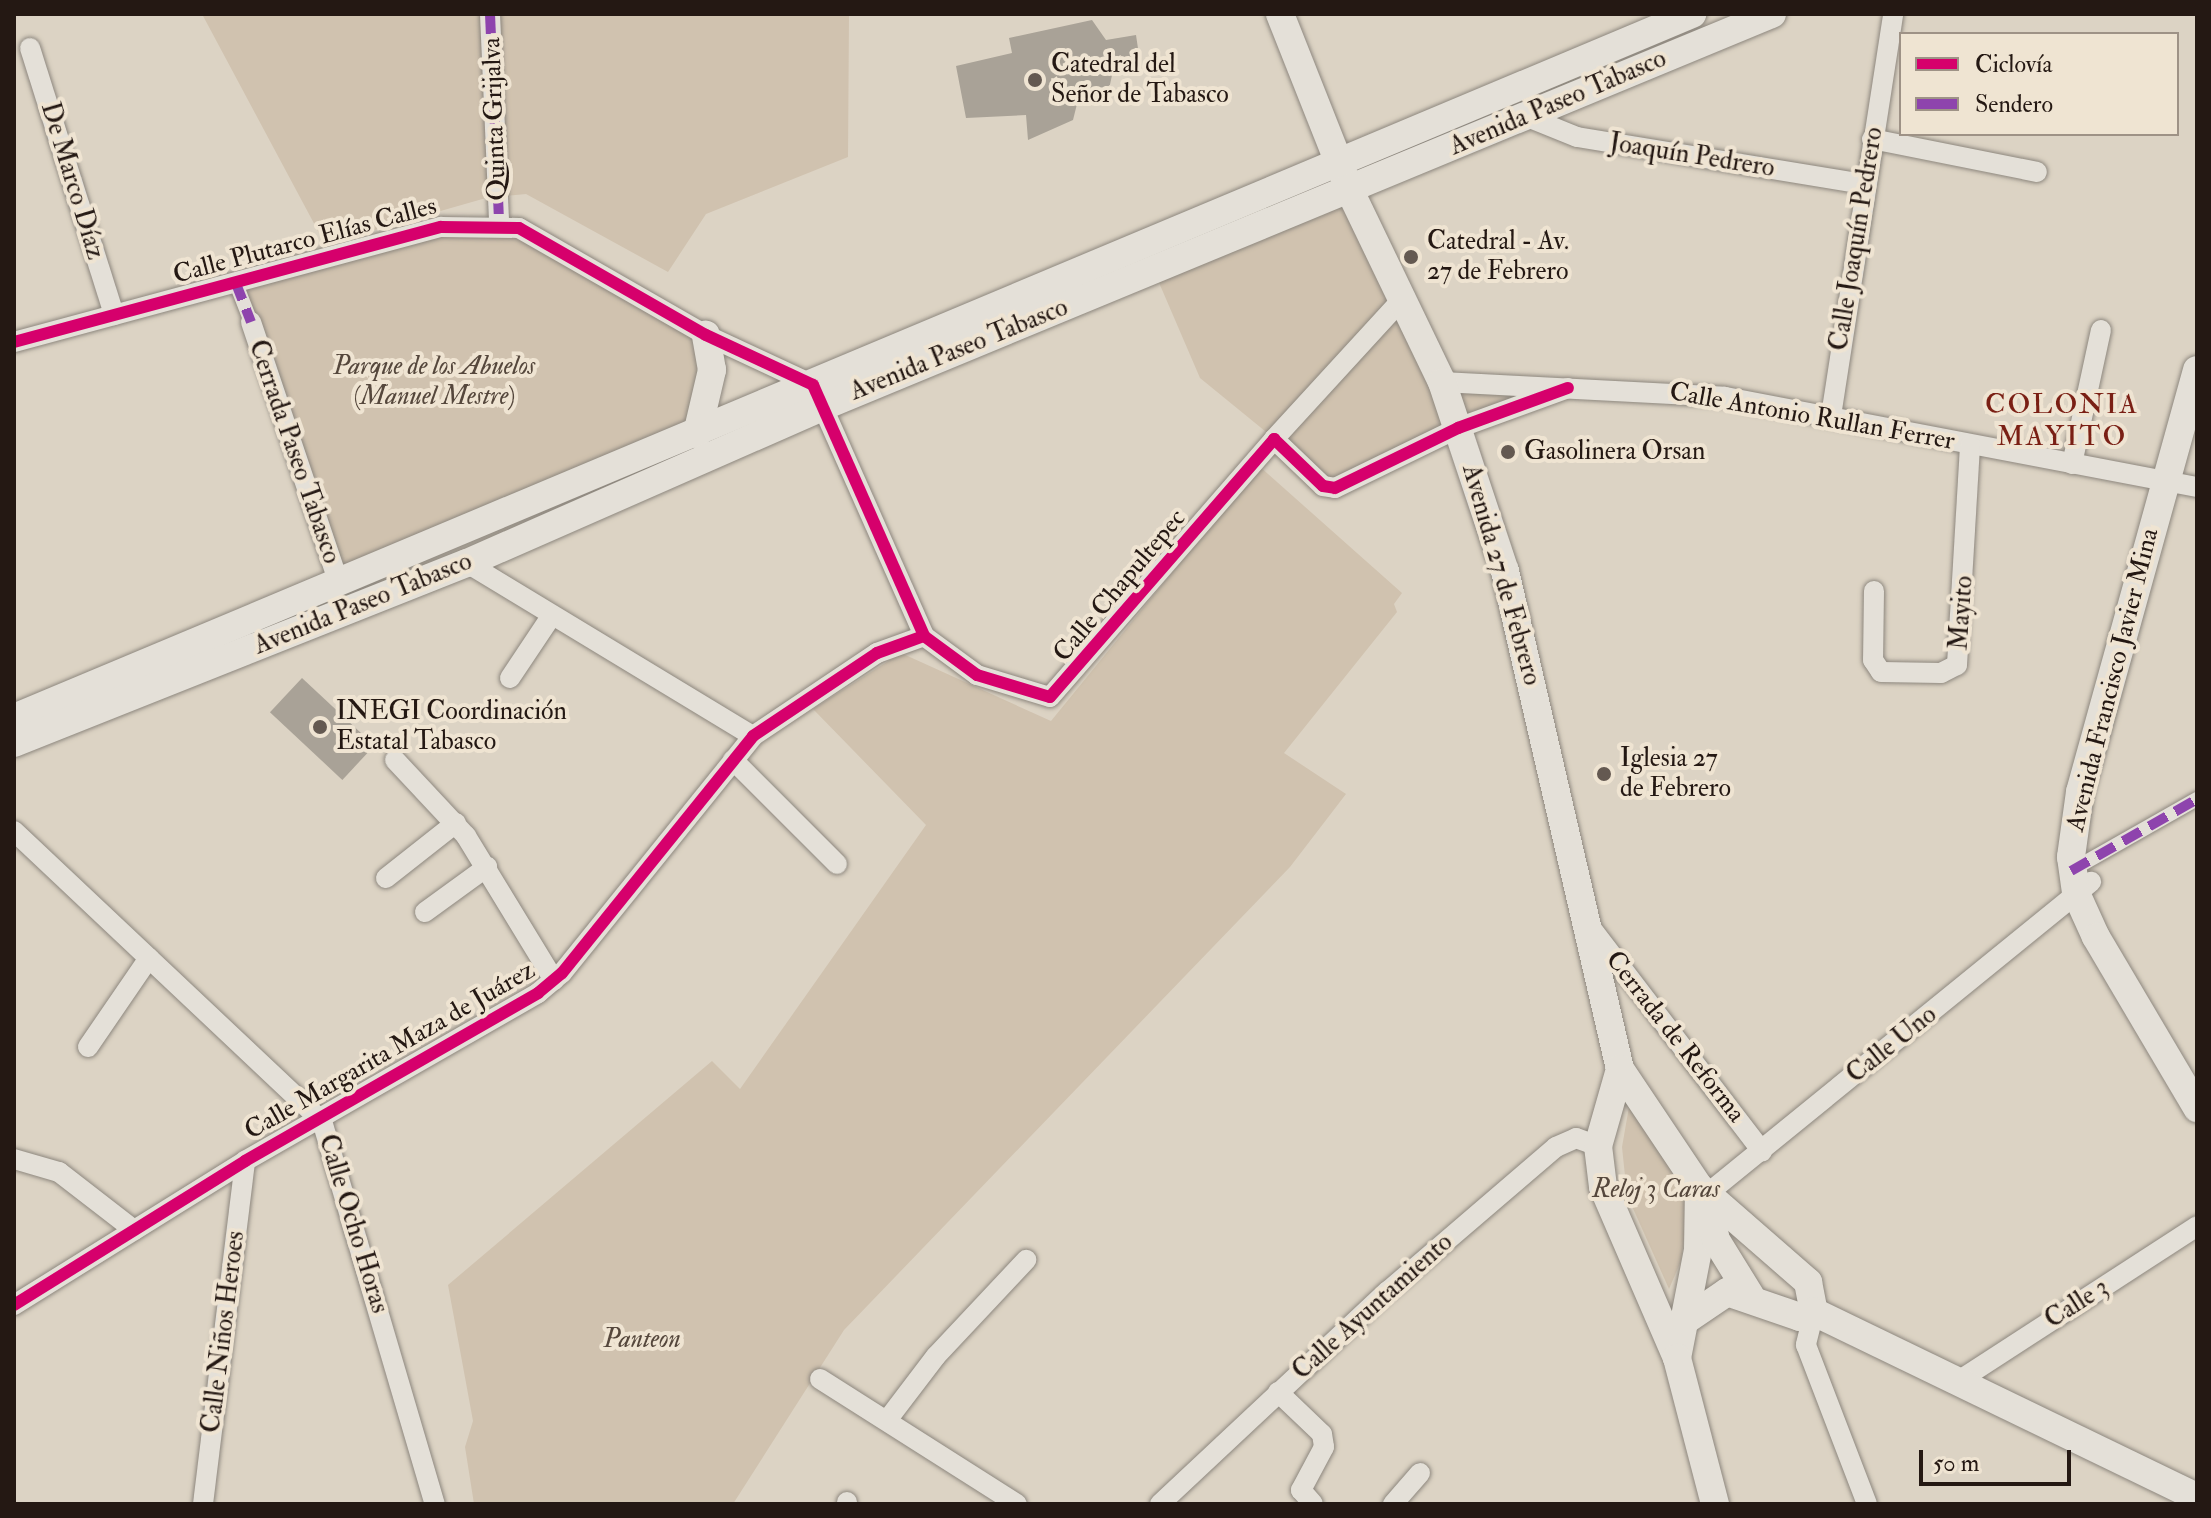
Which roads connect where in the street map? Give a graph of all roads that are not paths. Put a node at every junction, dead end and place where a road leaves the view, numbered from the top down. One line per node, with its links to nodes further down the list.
1 (490, 14): 13 (street, Quinta Grijalva)
2 (1280, 14): 9 (main road, Avenida 27 de Febrero)
3 (1692, 14): 9 (main road, Avenida Paseo Tabasco)
4 (1772, 14): 7 (main road, Avenida Paseo Tabasco)
5 (1893, 14): 8 (street, Calle Joaquín Pedrero)
6 (30, 48): 16 (street, De Marco Díaz)
7 (1525, 116): 11 (street, Joaquín Pedrero); 12 (main road, Avenida Paseo Tabasco)
8 (1872, 139): 10 (street); 11 (street, Calle Joaquín Pedrero)
9 (1338, 162): 12 (main road, Avenida 27 de Febrero); 24 (main road, Avenida Paseo Tabasco)
10 (2037, 172)
11 (1864, 184): 25 (street, Calle Joaquín Pedrero)
12 (1350, 191): 15 (main road, Avenida 27 de Febrero); 24 (main road, Avenida Paseo Tabasco)
13 (499, 224): 14 (street, Calle Plutarco Elías Calles); 19 (street, Calle Plutarco Elías Calles)
14 (235, 281): 16 (street, Calle Plutarco Elías Calles); 17 (street)
15 (1403, 298): 22 (main road, Avenida 27 de Febrero); 29 (street, Calle Chapultepec)
16 (114, 315): 20 (street, Calle Plutarco Elías Calles)
17 (251, 322): 34 (street, Cerrada Paseo Tabasco)
18 (2101, 330): 31 (street)
19 (706, 335): 24 (street, Calle Plutarco Elías Calles); 27 (main road)
20 (14, 342)
21 (2197, 370): 32 (main road, Avenida Francisco Javier Mina)
22 (1442, 382): 23 (street, Calle Antonio Rullan Ferrer); 26 (main road, Avenida 27 de Febrero)
23 (1568, 388): 25 (street, Calle Antonio Rullan Ferrer); 26 (street, Calle Antonio Rullan Ferrer)
24 (819, 396): 27 (main road, Avenida Paseo Tabasco); 33 (main road, Avenida Paseo Tabasco); 37 (street)
25 (1831, 416): 30 (street, Calle Antonio Rullan Ferrer)
26 (1458, 428): 29 (street); 52 (main road, Avenida 27 de Febrero)
27 (697, 434): 34 (main road, Avenida Paseo Tabasco)
28 (2197, 435): 32 (main road, Avenida Francisco Javier Mina)
29 (1274, 439): 37 (street, Calle Chapultepec)
30 (1970, 446): 31 (street, Calle Antonio Rullan Ferrer); 35 (street, Mayito)
31 (2072, 464): 32 (street, Calle Antonio Rullan Ferrer)
32 (2181, 483): 49 (main road, Avenida Francisco Javier Mina)
33 (467, 563): 36 (street); 41 (main road, Avenida Paseo Tabasco)
34 (338, 581): 39 (main road, Avenida Paseo Tabasco)
35 (1874, 591)
36 (550, 618): 38 (street); 40 (street)
37 (924, 636): 40 (street, Calle Margarita Maza de Juárez)
38 (510, 678)
39 (14, 718)
40 (753, 736): 43 (street, Calle Margarita Maza de Juárez)
41 (14, 743)
42 (395, 760): 45 (street)
43 (733, 760): 47 (street); 54 (street, Calle Margarita Maza de Juárez)
44 (2197, 799): 49 (street, Calle Uno)
45 (456, 823): 48 (street); 50 (street)
46 (14, 831): 53 (street, Calle Ocho Horas)
47 (837, 864)
48 (487, 867): 51 (street); 54 (street)
49 (2082, 877): 57 (main road); 58 (main road); 61 (street, Calle Uno)
50 (386, 878)
51 (425, 912)
52 (1587, 923): 56 (main road, Avenida 27 de Febrero); 61 (street, Cerrada de Reforma)
53 (149, 958): 55 (street); 59 (street, Calle Ocho Horas)
54 (554, 980): 59 (street, Calle Margarita Maza de Juárez)
55 (88, 1047)
56 (1620, 1069): 60 (main road, Avenida 27 de Febrero); 64 (main road, Avenida 27 de Febrero)
57 (2197, 1072)
58 (2197, 1108)
59 (322, 1121): 63 (street, Calle Margarita Maza de Juárez); 80 (street, Calle Ocho Horas)
60 (1598, 1146): 72 (main road, Avenida 27 de Febrero); 75 (street, Calle Ayuntamiento)
61 (1762, 1151): 64 (street, Calle Uno)
62 (14, 1159): 66 (street)
63 (245, 1161): 66 (street, Calle Margarita Maza de Juárez); 79 (street, Calle Niños Heroes)
64 (1703, 1191): 68 (main road); 70 (main road); 71 (main road, Avenida 27 de Febrero)
65 (2197, 1226): 74 (street, Calle 3)
66 (134, 1230): 69 (street, Calle Margarita Maza de Juárez)
67 (1026, 1260): 76 (street)
68 (1750, 1295): 70 (main road); 71 (main road)
69 (14, 1305)
70 (1814, 1312): 74 (main road); 86 (street)
71 (1686, 1320): 72 (main road, Avenida 27 de Febrero)
72 (1677, 1358): 85 (main road, Avenida 27 de Febrero)
73 (820, 1379): 76 (street)
74 (1957, 1382): 78 (main road)
75 (1278, 1392): 82 (street, Calle Ayuntamiento); 83 (street)
76 (888, 1419): 81 (street)
77 (1420, 1473): 84 (street)
78 (2197, 1497)
79 (203, 1504)
80 (435, 1504)
81 (1017, 1504)
82 (1160, 1504)
83 (1313, 1504)
84 (1393, 1504)
85 (1715, 1504)
86 (1867, 1504)

